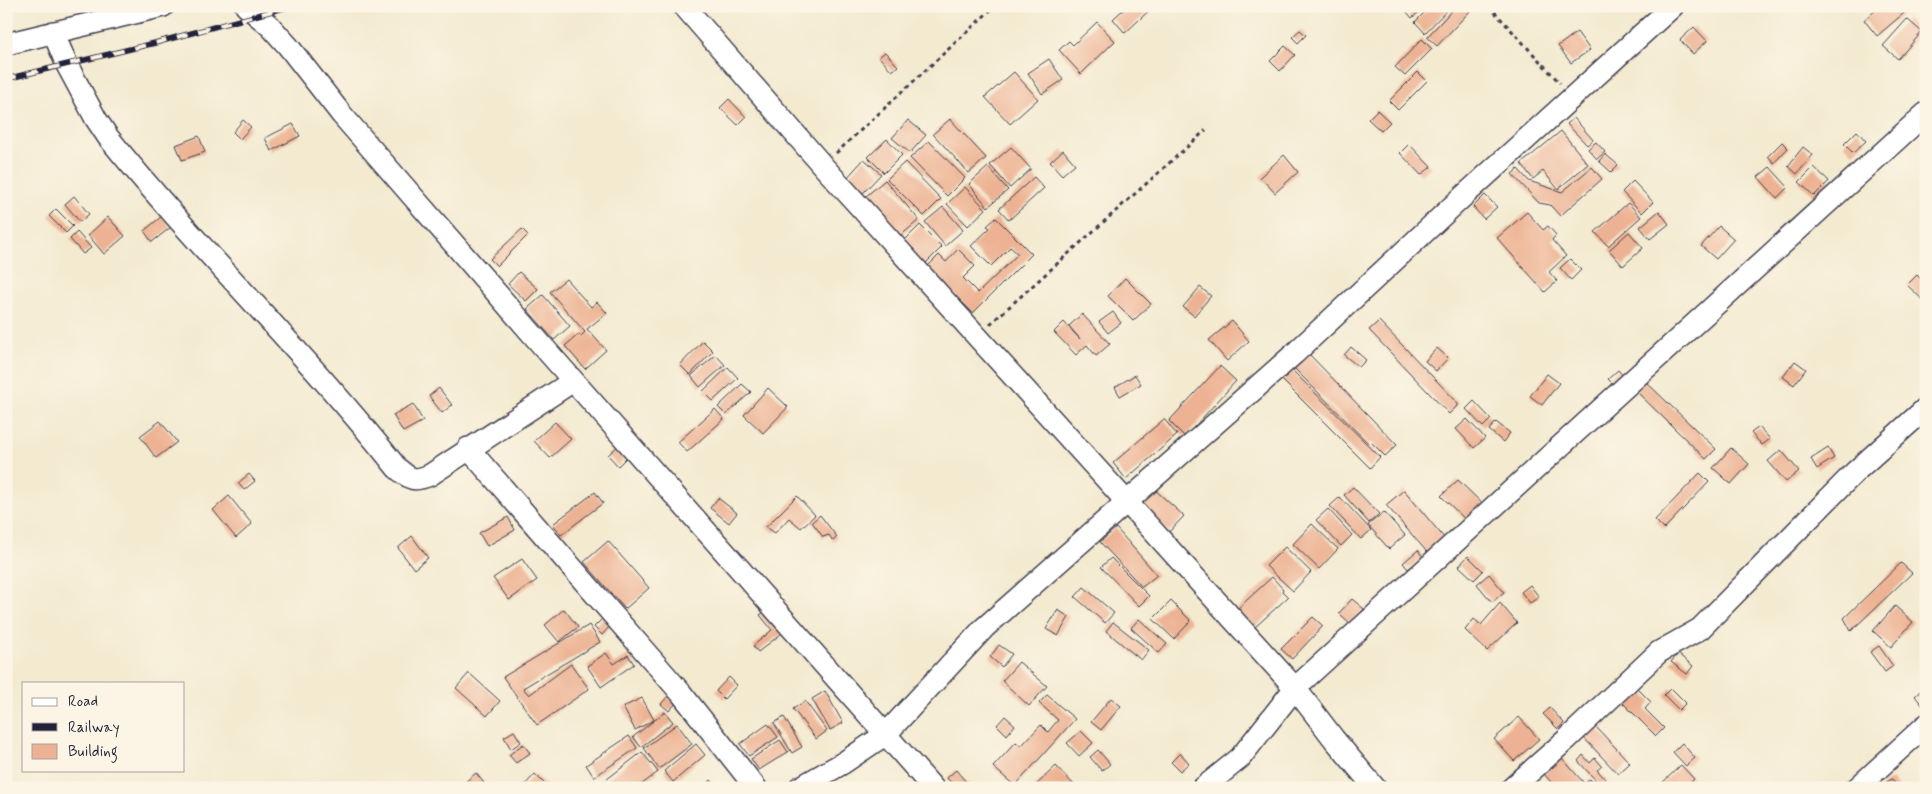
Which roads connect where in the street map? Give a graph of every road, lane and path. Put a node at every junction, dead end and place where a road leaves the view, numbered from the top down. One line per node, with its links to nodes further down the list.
1 (163, 6): 7 (street)
2 (246, 6): 14 (street)
3 (684, 6): 12 (street)
4 (995, 6): 12 (path)
5 (1489, 6): 9 (path)
6 (1672, 6): 9 (street)
7 (53, 32): 8 (street); 16 (street)
8 (6, 44)
9 (1572, 96): 17 (street)
10 (1926, 113): 18 (street)
11 (1206, 130): 13 (path)
12 (823, 166): 13 (street)
13 (977, 337): 17 (street)
14 (573, 380): 16 (street); 20 (street)
15 (1926, 408): 26 (street)
16 (468, 448): 21 (street)
17 (1127, 500): 18 (street); 20 (street)
18 (1296, 688): 24 (street); 25 (street)
19 (1926, 725): 27 (street)
20 (886, 734): 22 (street); 23 (street)
21 (756, 788)
22 (799, 788)
23 (933, 788)
24 (1203, 788)
25 (1374, 788)
26 (1512, 788)
27 (1857, 788)

